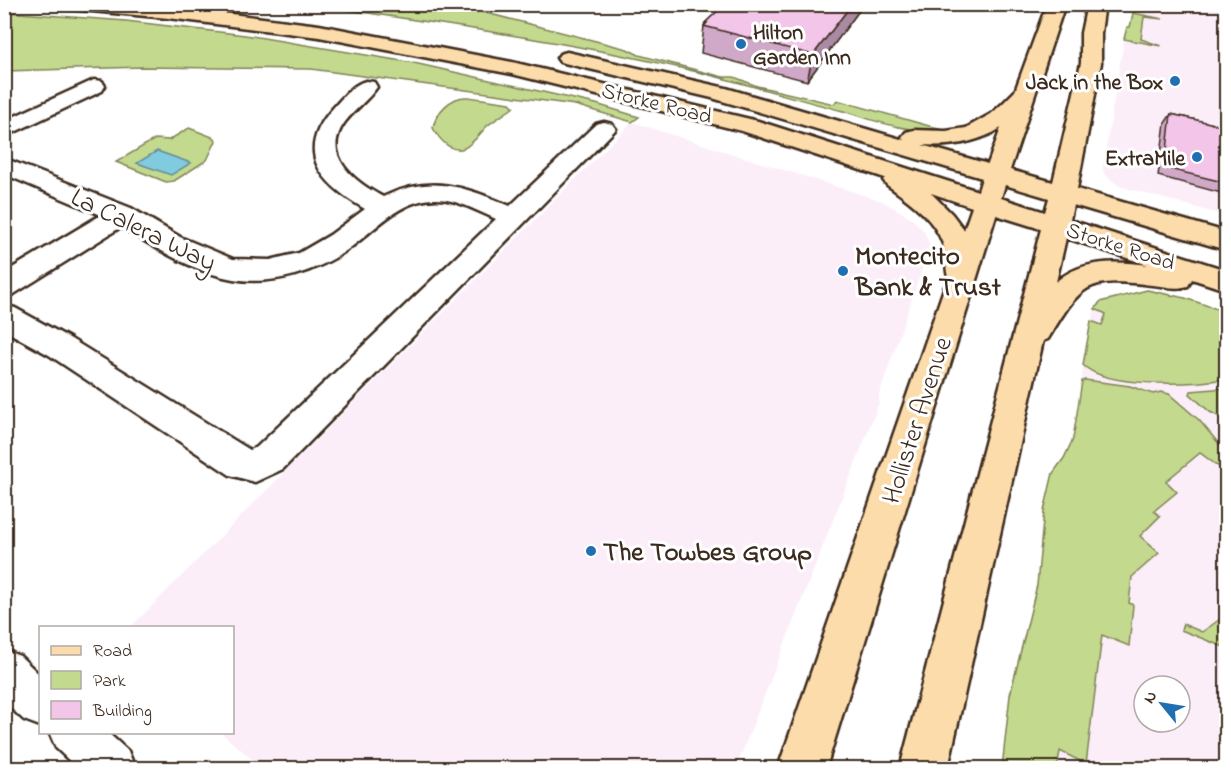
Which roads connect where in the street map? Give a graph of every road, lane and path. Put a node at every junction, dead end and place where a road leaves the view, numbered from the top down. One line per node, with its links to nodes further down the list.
1 (69, 4): 13 (main road, Storke Road)
2 (240, 4): 5 (main road)
3 (1056, 4): 9 (main road, Hollister Avenue)
4 (1096, 4): 16 (main road)
5 (434, 34)
6 (547, 55): 10 (main road, Storke Road)
7 (94, 86): 12 (street)
8 (366, 87): 17 (street)
9 (1029, 88): 10 (main road); 15 (main road, Hollister Avenue)
10 (831, 126): 15 (main road, Storke Road)
11 (604, 129): 19 (street)
12 (4, 130)
13 (837, 153): 15 (main road, Storke Road); 23 (main road)
14 (4, 165): 18 (street, La Calera Way)
15 (992, 187): 16 (main road, Storke Road); 20 (main road, Storke Road); 23 (main road, Hollister Avenue)
16 (1063, 193): 20 (main road); 21 (main road, Storke Road)
17 (383, 208): 18 (street, La Calera Way); 19 (street, La Calera Way)
18 (122, 214): 24 (street)
19 (514, 217): 26 (street)
20 (1055, 223): 22 (main road, Storke Road); 27 (main road)
21 (1227, 241)
22 (1227, 280)
23 (960, 284): 32 (main road, Hollister Avenue)
24 (4, 287)
25 (1227, 291): 27 (main road)
26 (4, 316)
27 (1019, 374): 33 (main road)
28 (4, 672): 29 (street)
29 (39, 703)
30 (74, 734): 31 (street)
31 (111, 768)
32 (802, 768)
33 (924, 768)

